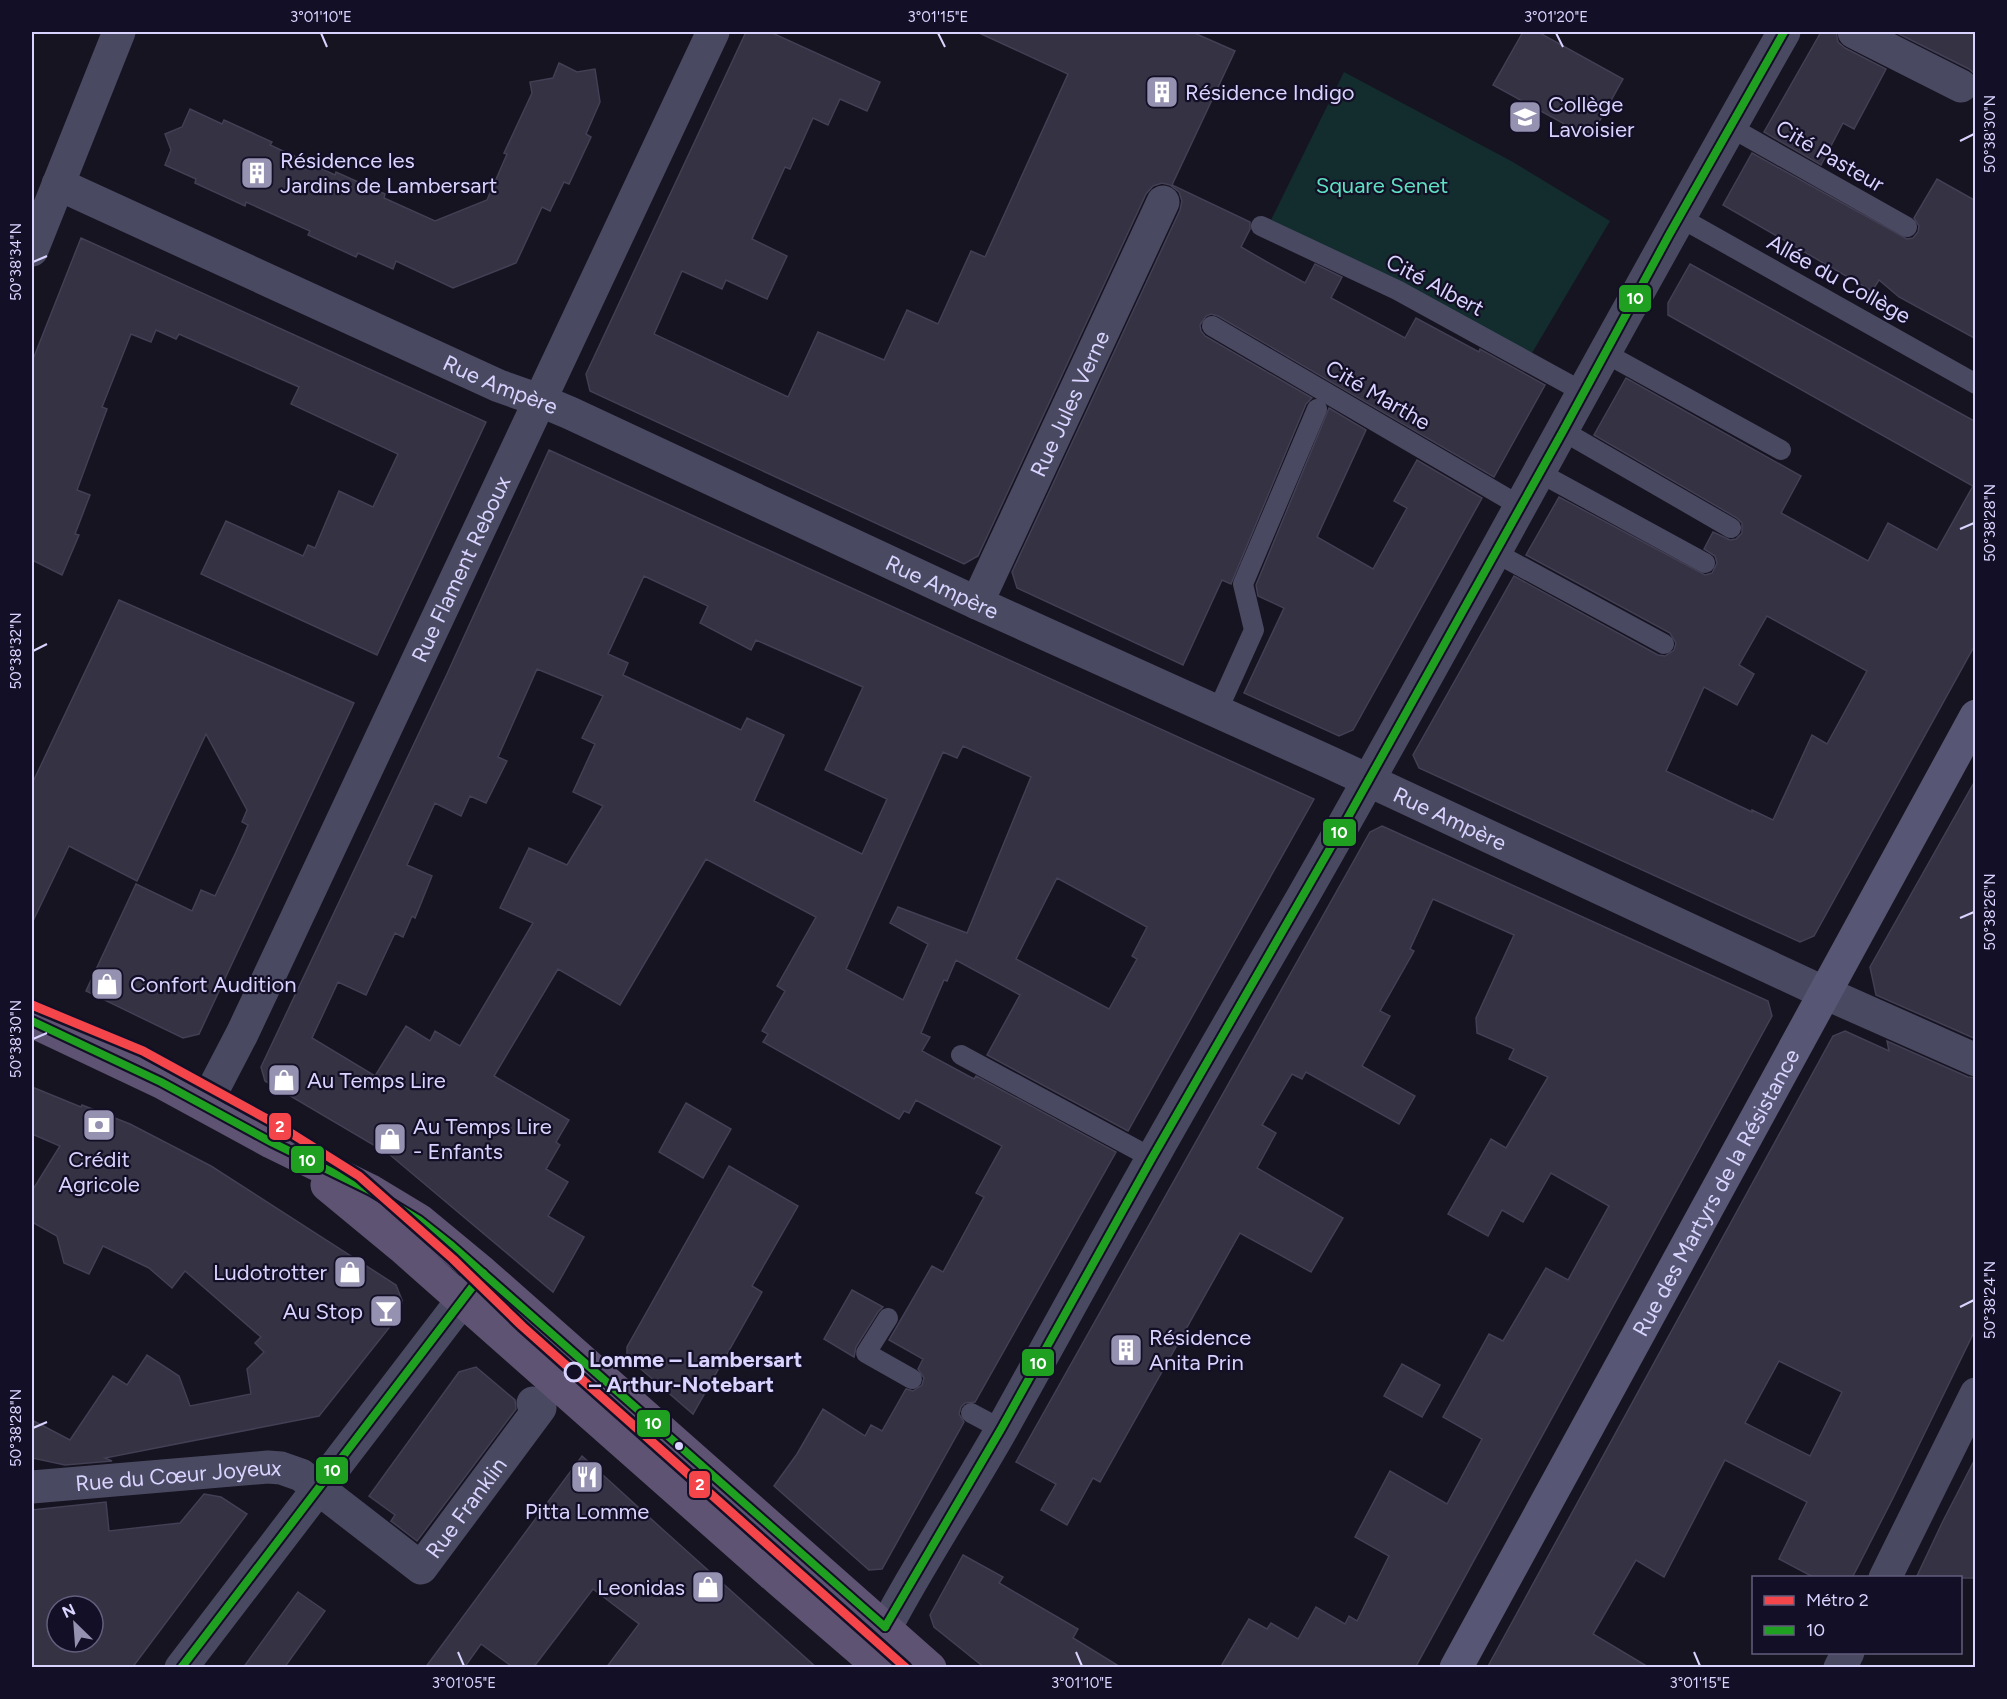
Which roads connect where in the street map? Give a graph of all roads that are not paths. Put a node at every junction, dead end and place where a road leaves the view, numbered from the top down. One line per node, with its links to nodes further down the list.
1 (119, 32): 7 (street)
2 (713, 32): 17 (street, Rue Flament Reboux)
3 (1784, 32): 6 (street)
4 (1854, 32): 5 (street)
5 (1961, 86)
6 (1730, 127): 9 (street); 11 (lane, Cité Pasteur)
7 (58, 184): 12 (street); 17 (street, Rue Ampère)
8 (1163, 202): 26 (street, Rue Jules Verne)
9 (1679, 217): 14 (street); 15 (lane, Allée du Collège)
10 (1261, 226): 16 (lane, Cité Albert)
11 (1907, 227)
12 (32, 250)
13 (1212, 326): 22 (lane, Cité Marthe)
14 (1605, 353): 16 (street); 20 (lane)
15 (1976, 384)
16 (1583, 392): 19 (street)
17 (539, 400): 26 (street, Rue Ampère); 35 (street, Rue Flament Reboux)
18 (1317, 410): 28 (lane)
19 (1563, 431): 21 (street); 23 (lane)
20 (1781, 450)
21 (1539, 473): 22 (street); 25 (lane)
22 (1520, 506): 24 (street)
23 (1731, 528)
24 (1494, 552): 27 (lane); 30 (street)
25 (1705, 563)
26 (977, 603): 28 (street, Rue Ampère)
27 (1664, 644)
28 (1217, 712): 30 (street, Rue Ampère)
29 (1976, 716): 31 (street, Rue des Martyrs de la Résistance)
30 (1367, 781): 31 (street, Rue Ampère); 37 (street)
31 (1825, 993): 34 (street, Rue Ampère); 54 (street, Rue des Martyrs de la Résistance)
32 (32, 1021): 35 (main road)
33 (961, 1055): 37 (lane)
34 (1976, 1060)
35 (205, 1105): 36 (main road)
36 (271, 1142): 38 (main road); 39 (main road)
37 (1152, 1158): 45 (street)
38 (483, 1273): 39 (street); 49 (main road)
39 (463, 1300): 47 (street); 51 (main road)
40 (888, 1318): 41 (lane)
41 (912, 1379)
42 (1976, 1394): 48 (street)
43 (533, 1403): 47 (street, Rue Franklin)
44 (971, 1413): 45 (lane)
45 (1001, 1429): 49 (street)
46 (32, 1487): 47 (street, Rue du Cœur Joyeux)
47 (319, 1488): 52 (street)
48 (1886, 1576)
49 (885, 1628): 51 (street); 53 (main road)
50 (1847, 1654): 55 (street)
51 (872, 1664)
52 (181, 1668)
53 (930, 1668)
54 (1456, 1668)
55 (1840, 1668)

